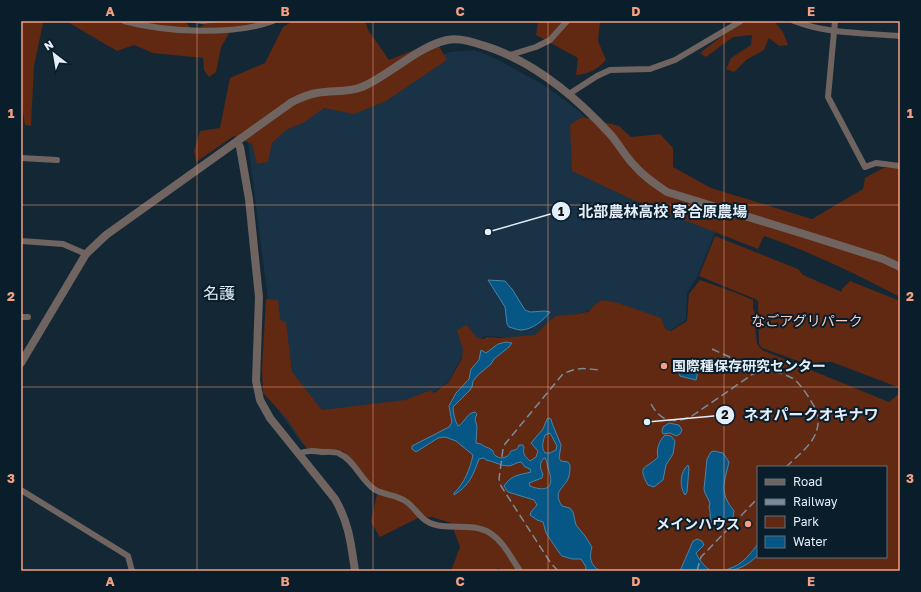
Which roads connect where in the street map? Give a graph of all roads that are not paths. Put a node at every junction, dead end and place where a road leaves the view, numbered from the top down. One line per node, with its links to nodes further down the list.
1 (124, 21): 2 (street)
2 (273, 21)
3 (567, 21): 9 (street)
4 (741, 21): 10 (street)
5 (794, 21): 7 (street)
6 (836, 21): 7 (street)
7 (835, 31): 8 (street); 14 (street)
8 (900, 36)
9 (510, 55): 10 (street); 11 (street)
10 (569, 94): 17 (street)
11 (237, 142): 16 (street); 21 (street)
12 (21, 158): 13 (street)
13 (57, 160)
14 (900, 166)
15 (21, 241): 16 (street)
16 (86, 254): 20 (street)
17 (900, 267)
18 (21, 316): 19 (street)
19 (28, 317)
20 (21, 363)
21 (298, 454): 24 (street); 25 (street)
22 (21, 490): 23 (street)
23 (132, 571)
24 (355, 571)
25 (520, 571)

